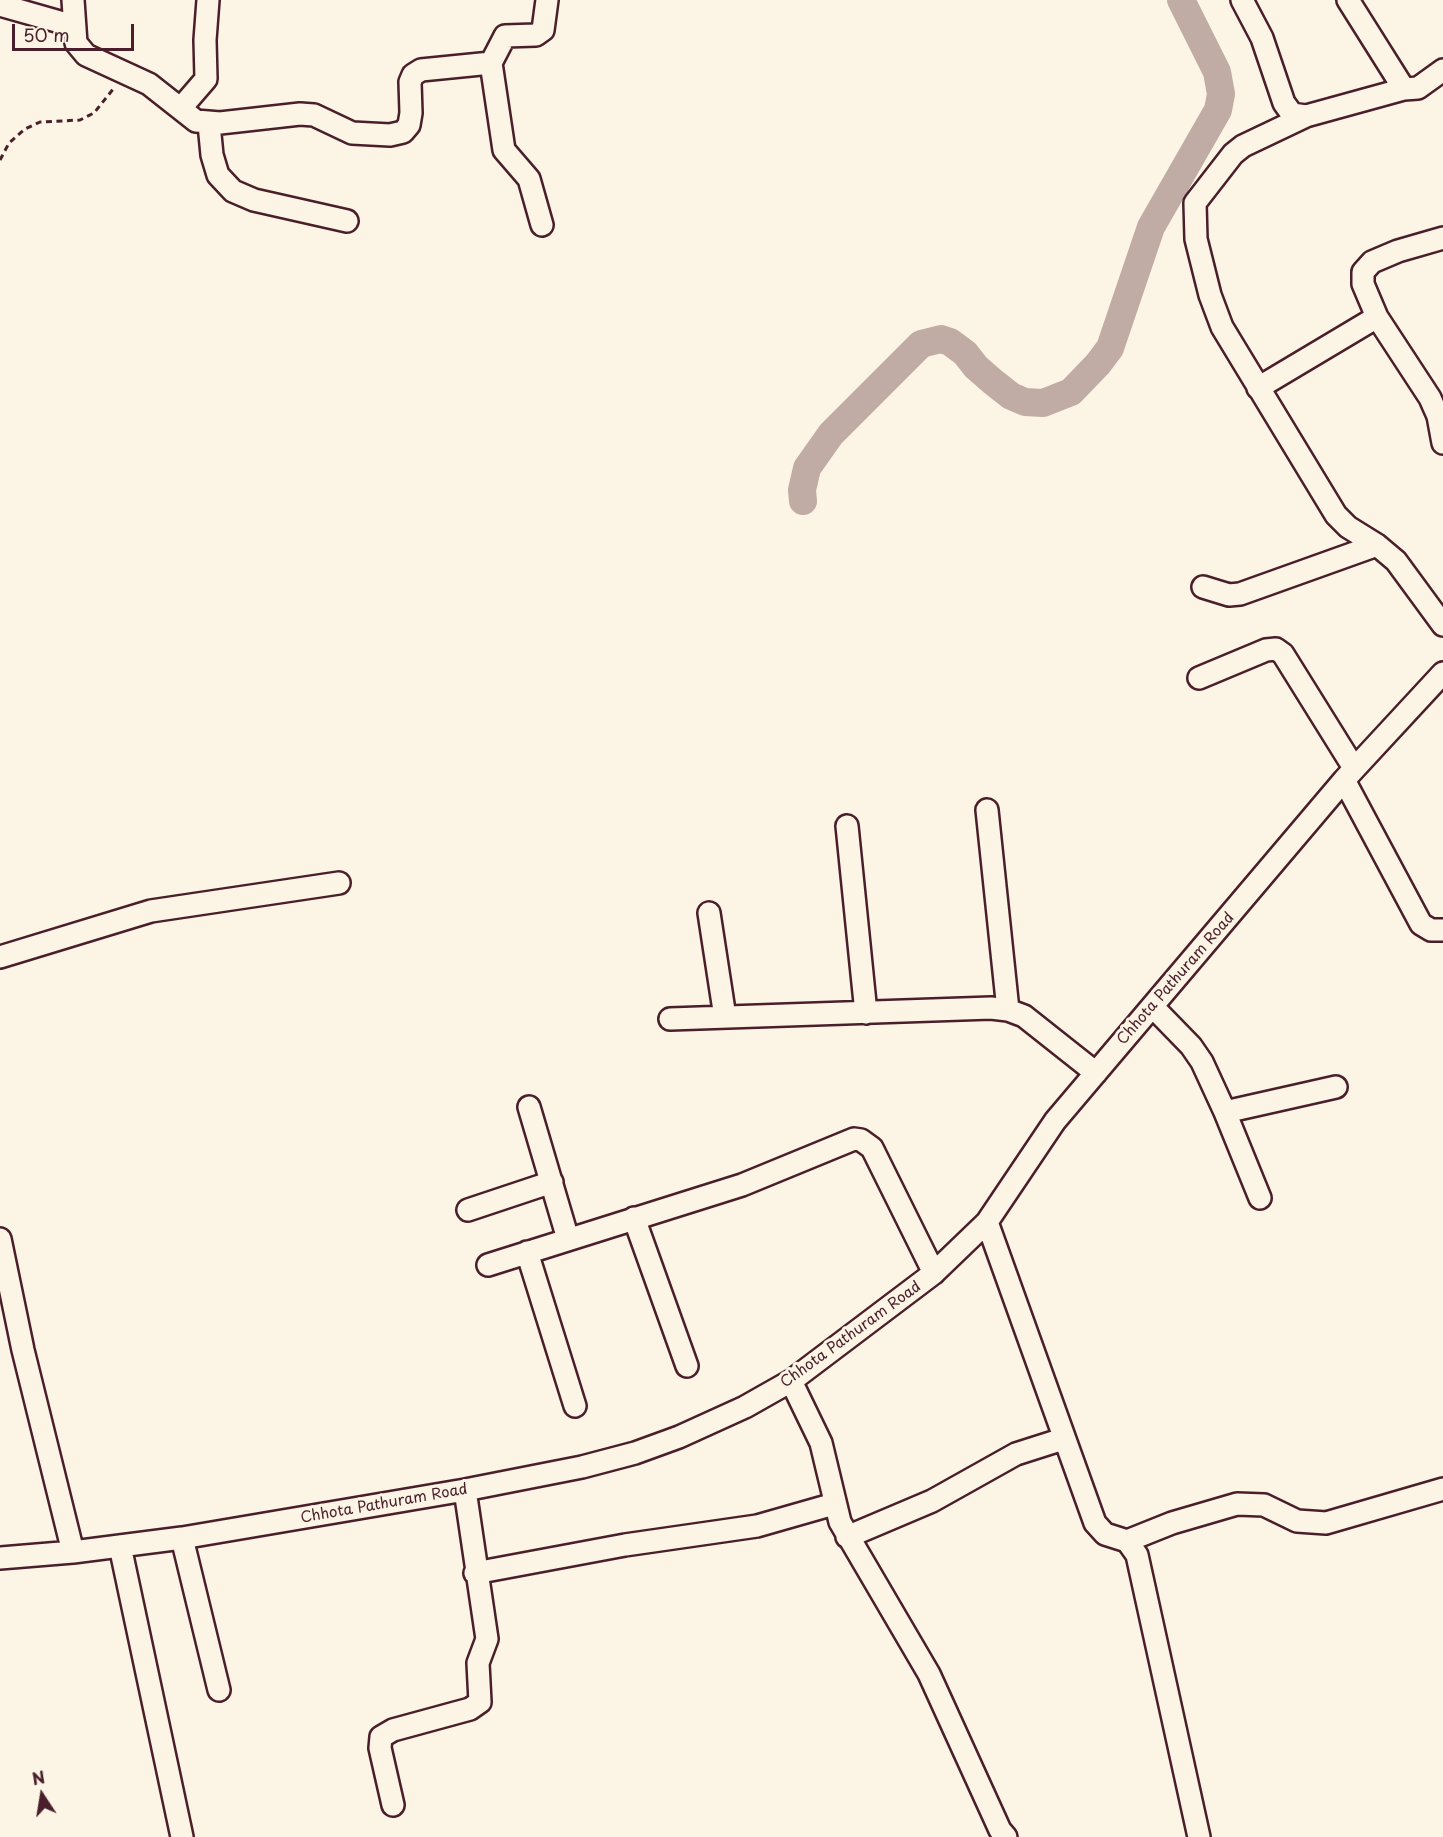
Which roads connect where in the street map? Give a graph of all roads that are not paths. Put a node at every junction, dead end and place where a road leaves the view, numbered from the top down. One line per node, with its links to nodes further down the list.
1 (74, 0): 7 (street)
2 (208, 0): 11 (street)
3 (547, 0): 8 (street)
4 (1242, 0): 12 (street)
5 (1348, 0): 10 (street)
6 (0, 5): 7 (street)
7 (74, 26): 11 (street)
8 (491, 63): 13 (street); 15 (street)
9 (1443, 70): 10 (street)
10 (1404, 89): 12 (street)
11 (181, 108): 13 (street)
12 (1306, 116): 18 (street)
13 (209, 124): 14 (street)
14 (347, 221)
15 (542, 225)
16 (1443, 238): 17 (street)
17 (1377, 316): 18 (street); 19 (street)
18 (1258, 388): 20 (street)
19 (1443, 443)
20 (1377, 544): 21 (street); 22 (street)
21 (1203, 587)
22 (1443, 625)
23 (1443, 674): 25 (street, Chhota Pathuram Road)
24 (1199, 678): 25 (street)
25 (1349, 774): 30 (street); 32 (street, Chhota Pathuram Road)
26 (987, 810): 33 (street)
27 (847, 826): 34 (street)
28 (339, 883): 31 (street)
29 (709, 913): 35 (street)
30 (1443, 930)
31 (0, 957)
32 (1153, 1007): 37 (street, Chhota Pathuram Road); 40 (street)
33 (1008, 1010): 34 (street); 37 (street)
34 (866, 1012): 35 (street)
35 (725, 1017): 36 (street)
36 (670, 1019)
37 (1096, 1073): 45 (street, Chhota Pathuram Road)
38 (1336, 1087): 40 (street)
39 (529, 1107): 41 (street)
40 (1225, 1112): 42 (street)
41 (552, 1182): 43 (street); 47 (street)
42 (1260, 1198)
43 (468, 1210)
44 (634, 1218): 47 (street); 51 (street); 52 (street)
45 (987, 1222): 51 (street, Chhota Pathuram Road); 55 (street)
46 (0, 1239): 49 (street)
47 (568, 1239): 48 (street)
48 (527, 1252): 50 (street); 54 (street)
49 (2, 1264): 63 (street)
50 (488, 1265)
51 (934, 1273): 53 (street, Chhota Pathuram Road)
52 (687, 1366)
53 (791, 1381): 57 (street, Chhota Pathuram Road); 58 (street)
54 (574, 1406)
55 (1063, 1439): 59 (street); 61 (street)
56 (1443, 1489): 61 (street)
57 (465, 1490): 60 (street, Chhota Pathuram Road); 65 (street)
58 (834, 1504): 59 (street); 65 (street)
59 (847, 1537): 69 (street)
60 (182, 1538): 62 (street, Chhota Pathuram Road); 66 (street)
61 (1127, 1541): 70 (street)
62 (120, 1546): 63 (street, Chhota Pathuram Road); 68 (street)
63 (73, 1552): 64 (street, Chhota Pathuram Road)
64 (0, 1558)
65 (476, 1573): 67 (street)
66 (219, 1690)
67 (393, 1805)
68 (182, 1837)
69 (1006, 1837)
70 (1199, 1837)

